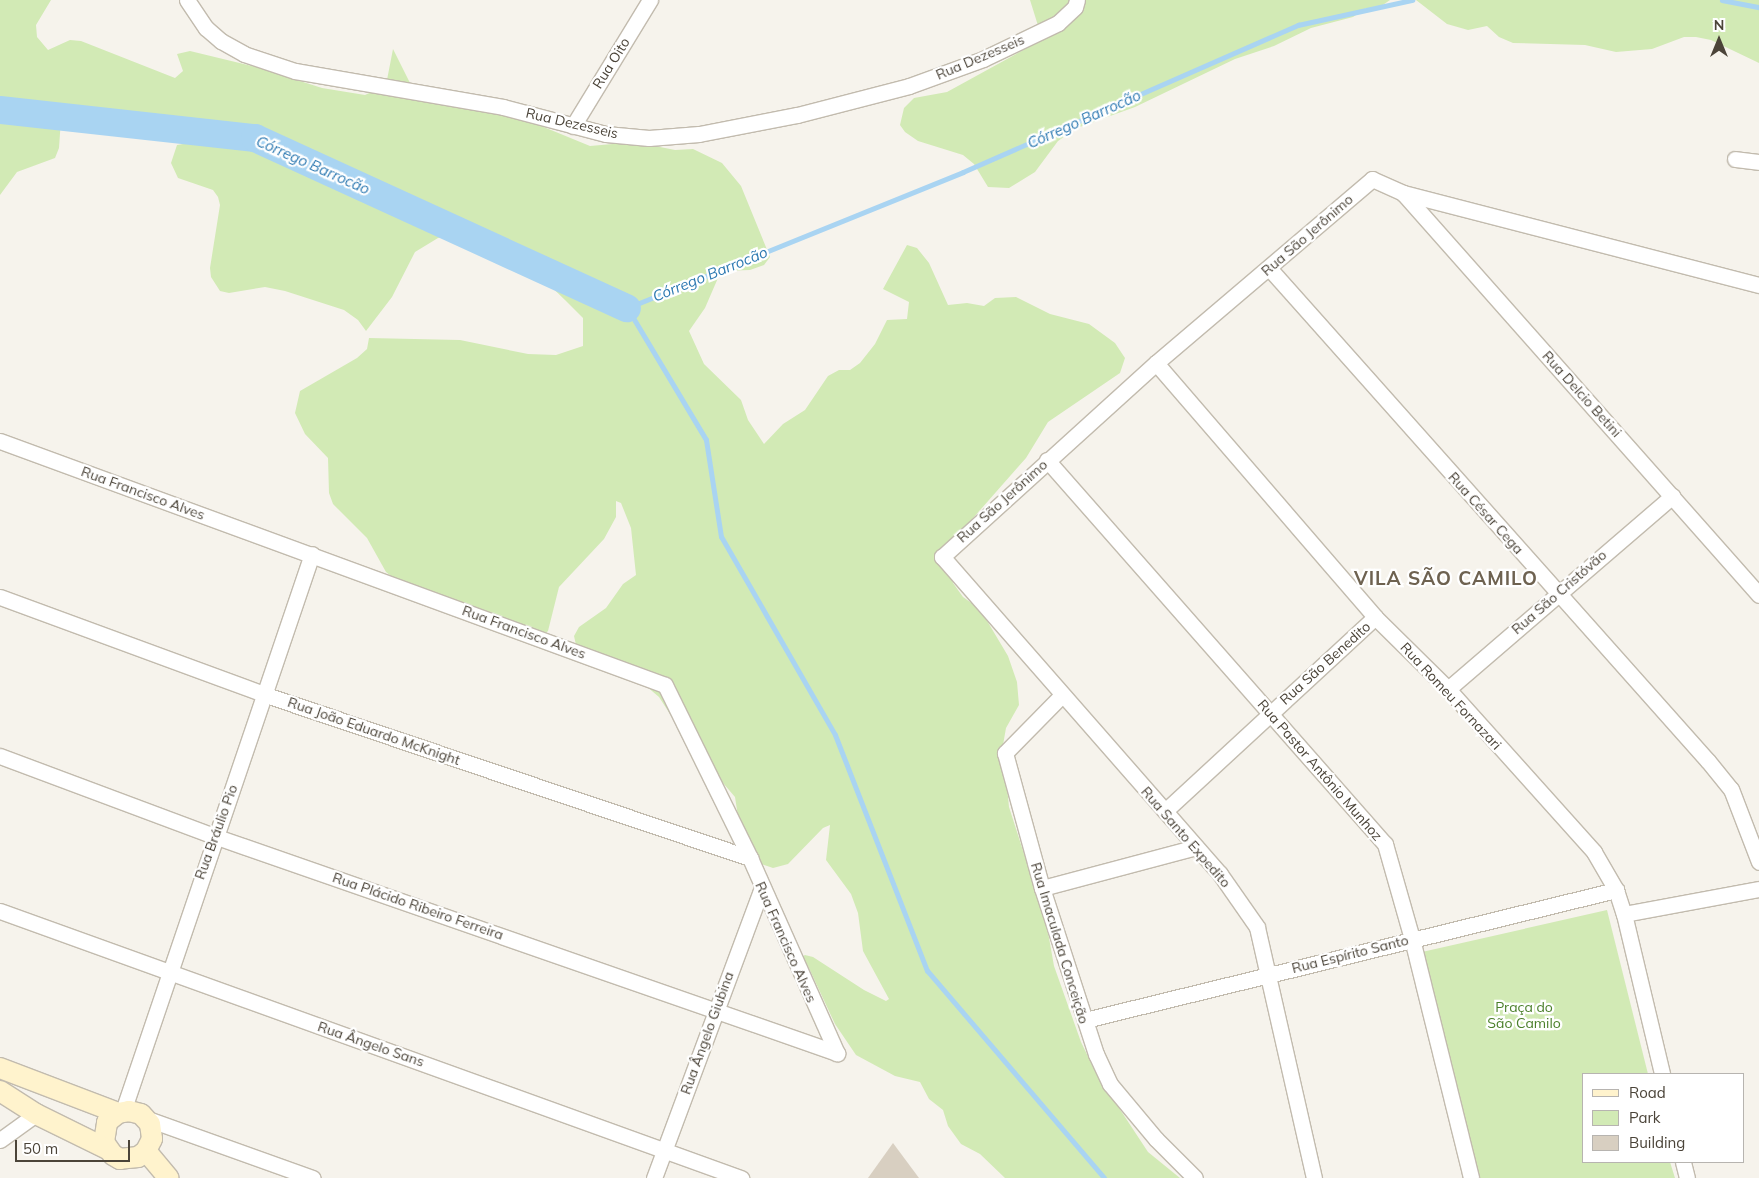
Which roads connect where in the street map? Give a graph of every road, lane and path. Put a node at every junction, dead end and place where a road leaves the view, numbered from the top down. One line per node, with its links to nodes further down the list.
1 (187, 0): 4 (street, Rua Dezesseis)
2 (650, 0): 4 (street, Rua Oito)
3 (1077, 0): 4 (street, Rua Dezesseis)
4 (573, 126)
5 (1735, 159): 6 (street)
6 (1759, 162)
7 (1404, 193): 8 (street, Rua São Jerônimo); 9 (street, Rua São Jerônimo); 13 (street, Rua Delcio Betini)
8 (1269, 268): 10 (street, Rua São Jerônimo); 16 (street, Rua César Cega)
9 (1759, 285)
10 (1156, 363): 12 (street, Rua São Jerônimo); 19 (street, Rua Romeu Fornazari)
11 (0, 441): 14 (street, Rua Francisco Alves)
12 (1047, 460): 15 (street, Rua São Jerônimo); 23 (street, Rua Pastor Antônio Munhoz)
13 (1672, 496): 16 (street, Rua São Cristóvão); 17 (street, Rua Delcio Betini)
14 (312, 554): 21 (street, Rua Bráulio Pio); 28 (street, Rua Francisco Alves)
15 (942, 556): 22 (street, Rua Santo Expedito)
16 (1557, 592): 20 (street, Rua São Cristóvão); 29 (street, Rua César Cega)
17 (1759, 595)
18 (0, 596): 21 (street, Rua João Eduardo McKnight)
19 (1375, 617): 20 (street, Rua Romeu Fornazari); 23 (street, Rua São Benedito)
20 (1448, 689): 33 (street, Rua Romeu Fornazari)
21 (266, 695): 26 (street, Rua Bráulio Pio); 28 (street, Rua João Eduardo McKnight)
22 (1061, 696): 25 (street, Rua Santo Expedito); 31 (street, Rua Imaculada Conceição)
23 (1270, 713): 25 (street, Rua São Benedito); 36 (street, Rua Pastor Antônio Munhoz)
24 (0, 756): 26 (street, Rua Plácido Ribeiro Ferreira)
25 (1165, 811): 27 (street, Rua Santo Expedito)
26 (214, 836): 37 (street, Rua Bráulio Pio); 39 (street, Rua Plácido Ribeiro Ferreira)
27 (1196, 847): 31 (street); 38 (street, Rua Santo Expedito)
28 (750, 858): 30 (street, Rua Francisco Alves)
29 (1759, 862)
30 (762, 888): 39 (street, Rua Ângelo Giubina); 41 (street, Rua Francisco Alves)
31 (1042, 888): 40 (street, Rua Imaculada Conceição)
32 (1759, 889): 35 (street)
33 (1616, 890): 35 (street, Rua Romeu Fornazari); 36 (street, Rua Espírito Santo)
34 (0, 911): 37 (street, Rua Ângelo Sans)
35 (1624, 914): 43 (street, Rua Romeu Fornazari)
36 (1412, 939): 38 (street, Rua Espírito Santo); 62 (street, Rua Pastor Antônio Munhoz)
37 (168, 973): 46 (street, Rua Bráulio Pio); 51 (street, Rua Ângelo Sans)
38 (1270, 974): 40 (street, Rua Espírito Santo); 61 (street, Rua Santo Expedito)
39 (716, 1010): 41 (street, Rua Plácido Ribeiro Ferreira); 51 (street, Rua Ângelo Giubina)
40 (1085, 1020): 60 (street, Rua Imaculada Conceição)
41 (836, 1053)
42 (0, 1068): 45 (main road)
43 (1662, 1073)
44 (0, 1091): 47 (main road)
45 (64, 1091): 46 (main road); 47 (main road)
46 (120, 1112): 48 (main road); 52 (main road)
47 (36, 1114): 50 (street); 52 (main road)
48 (145, 1118): 49 (street); 53 (main road)
49 (184, 1133): 53 (street); 57 (street)
50 (0, 1140)
51 (665, 1148): 58 (street, Rua Ângelo Giubina); 59 (street, Rua Ângelo Sans)
52 (107, 1149): 53 (main road)
53 (142, 1150): 55 (main road); 56 (main road)
54 (1683, 1163): 63 (street)
55 (156, 1178)
56 (169, 1178)
57 (313, 1178)
58 (654, 1178)
59 (741, 1178)
60 (1195, 1178)
61 (1314, 1178)
62 (1471, 1178)
63 (1687, 1178)

